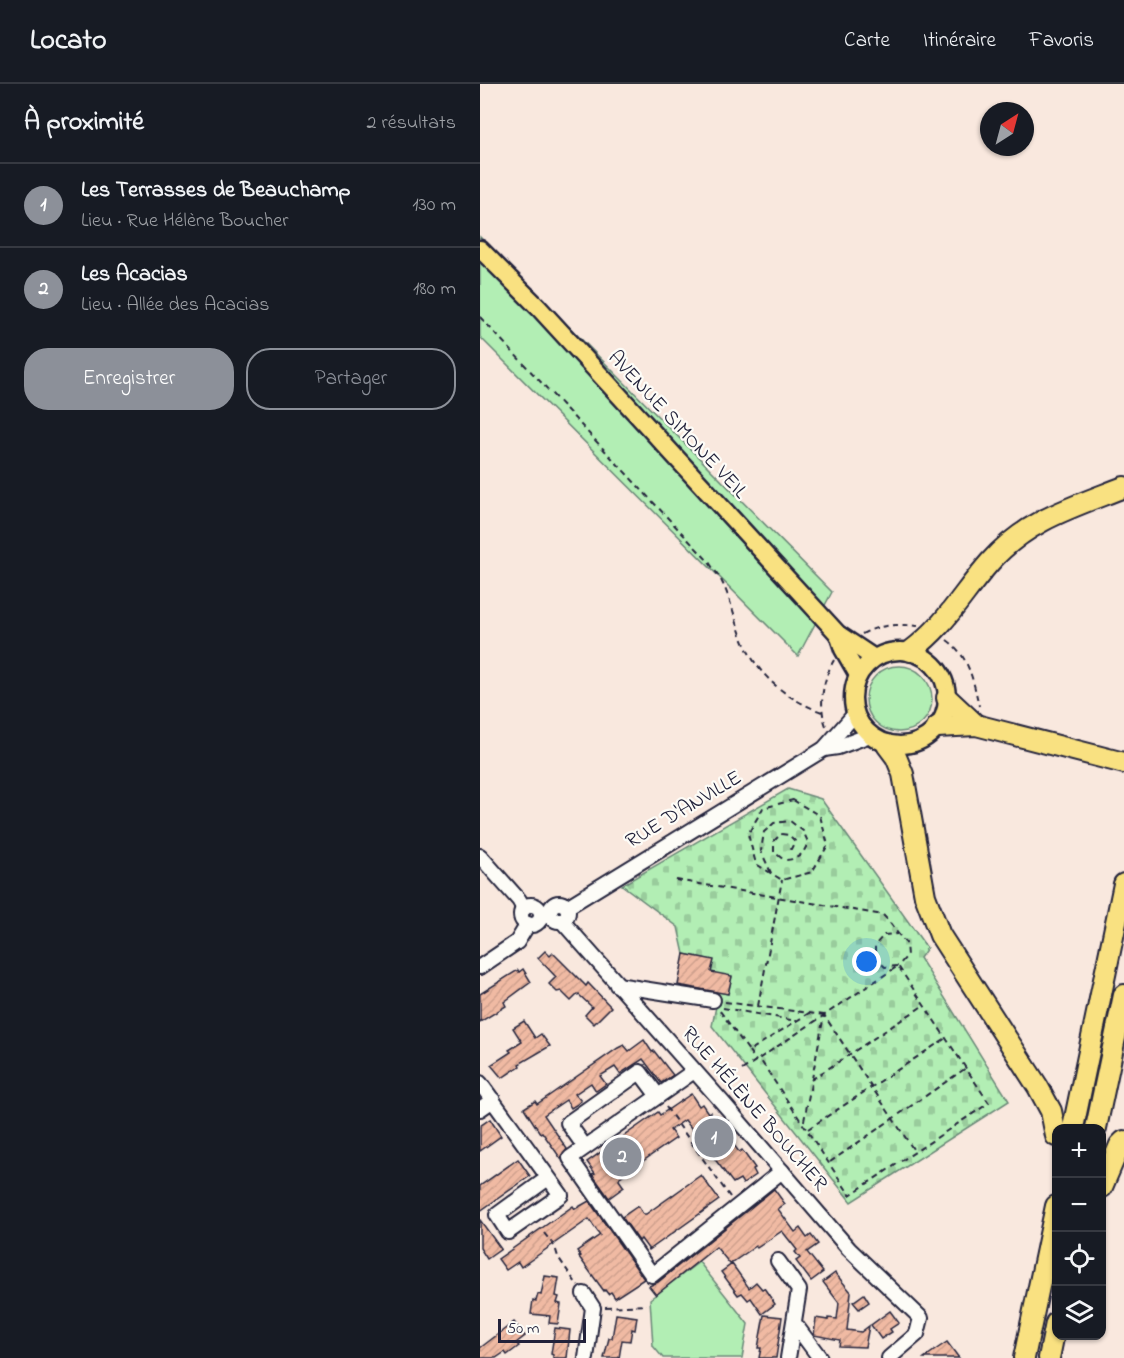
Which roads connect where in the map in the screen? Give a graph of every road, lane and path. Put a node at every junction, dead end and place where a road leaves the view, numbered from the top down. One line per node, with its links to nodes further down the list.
1 (480, 249): 4 (main road, AVENUE SIMONE VEIL)
2 (480, 316): 9 (path)
3 (1124, 487): 5 (highway)
4 (838, 634): 6 (main road, AVENUE SIMONE VEIL); 7 (main road, AVENUE SIMONE VEIL)
5 (911, 651): 6 (main road); 8 (main road)
6 (874, 658): 7 (main road)
7 (858, 675): 10 (main road)
8 (947, 698): 11 (highway); 12 (main road)
9 (822, 712)
10 (855, 714): 13 (main road); 14 (street, RUE D'ANVILLE)
11 (976, 725): 12 (highway); 15 (highway)
12 (937, 727): 13 (main road)
13 (879, 740): 14 (street, RUE D'ANVILLE); 50 (highway)
14 (824, 749): 23 (street, RUE D'ANVILLE)
15 (1124, 763)
16 (786, 849): 18 (path)
17 (480, 856): 23 (street, RUE HÉLÈNE BOUCHER)
18 (771, 873): 20 (path); 20 (path)
19 (676, 880): 22 (path)
20 (782, 880): 22 (path)
21 (1124, 884): 51 (highway)
22 (780, 897): 24 (path); 31 (path)
23 (542, 918): 23 (path); 26 (street); 27 (street, RUE HÉLÈNE BOUCHER)
24 (897, 934): 25 (path); 25 (path)
25 (898, 966): 30 (path); 33 (path)
26 (480, 967)
27 (617, 985): 29 (street); 41 (street, RUE HÉLÈNE BOUCHER)
28 (1124, 995): 52 (highway)
29 (713, 1000): 31 (path)
30 (924, 1005): 35 (path); 37 (path)
31 (758, 1006): 32 (path)
32 (809, 1013): 33 (path); 34 (path)
33 (824, 1015): 37 (path); 38 (path); 42 (path)
34 (797, 1021): 36 (path); 36 (path)
35 (946, 1038): 39 (path); 44 (path)
36 (748, 1051): 38 (path)
37 (850, 1055): 42 (path); 44 (path)
38 (757, 1060): 40 (path); 49 (path)
39 (966, 1068): 48 (path); 56 (path)
40 (742, 1070)
41 (694, 1071): 45 (street); 58 (street, RUE HÉLÈNE BOUCHER)
42 (811, 1080): 49 (path)
43 (480, 1083): 46 (street)
44 (870, 1088): 48 (path); 53 (path)
45 (658, 1096): 55 (street); 55 (street); 61 (path)
46 (493, 1100): 47 (street); 59 (street)
47 (480, 1109)
48 (893, 1120): 56 (path); 57 (path)
49 (803, 1123): 53 (path)
50 (1054, 1124)
51 (1074, 1124)
52 (1097, 1124)
53 (807, 1129): 57 (path)
54 (1124, 1141): 60 (highway)
55 (585, 1147): 61 (street)
56 (915, 1152): 57 (path)
57 (829, 1162)
58 (782, 1172): 61 (street); 74 (street, RUE HÉLÈNE BOUCHER)
59 (548, 1178)
60 (1105, 1178)
61 (737, 1207)
62 (1052, 1225): 75 (highway)
63 (544, 1233): 65 (path)
64 (778, 1261): 68 (street)
65 (584, 1294): 67 (street)
66 (647, 1305): 67 (path)
67 (593, 1308): 71 (street)
68 (794, 1323): 72 (street); 73 (street)
69 (1054, 1340): 76 (highway)
70 (1057, 1340): 76 (highway)
71 (586, 1358)
72 (788, 1358)
73 (820, 1358)
74 (889, 1358)
75 (1024, 1358)
76 (1051, 1358)

